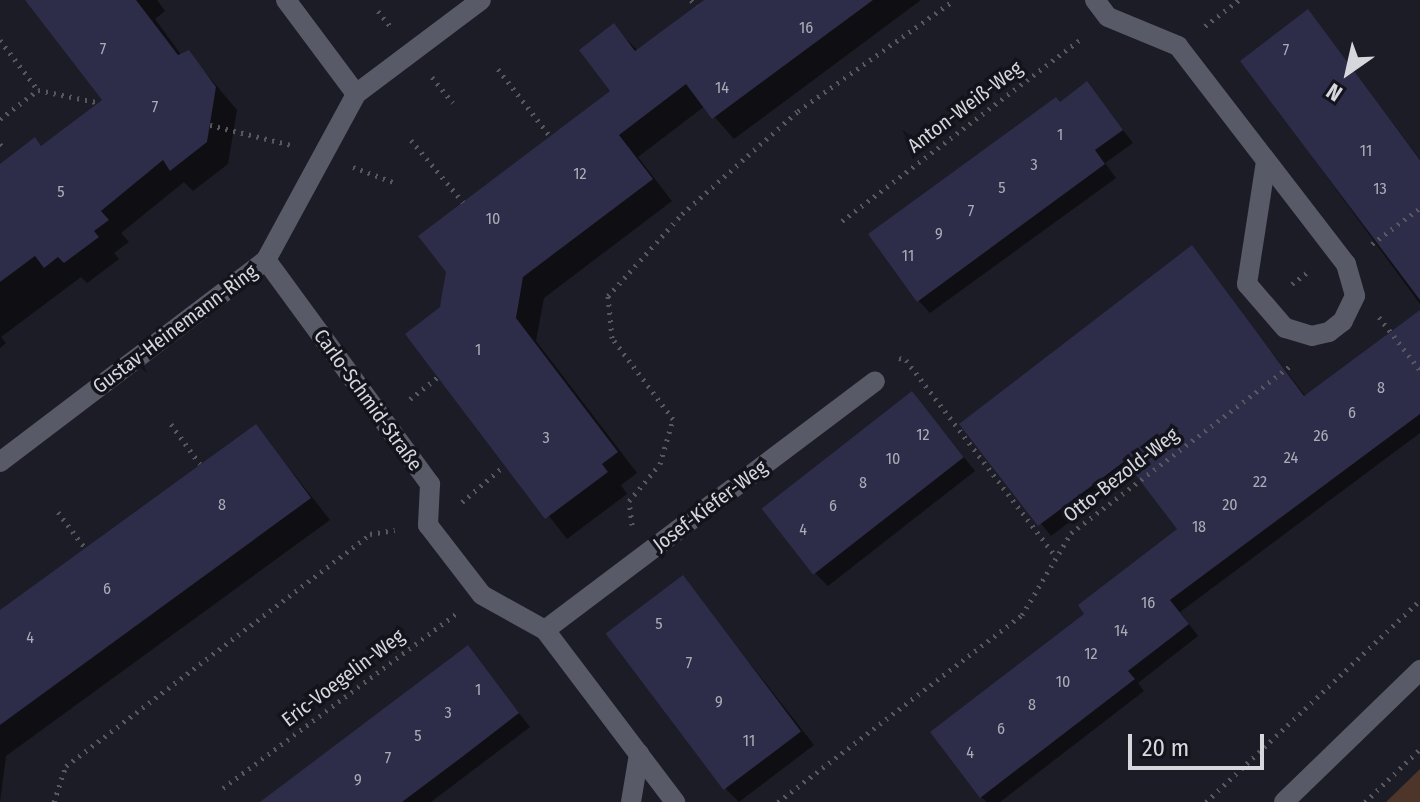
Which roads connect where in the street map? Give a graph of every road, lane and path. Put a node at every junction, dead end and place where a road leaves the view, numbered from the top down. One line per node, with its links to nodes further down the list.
1 (286, 0): 13 (street)
2 (481, 0): 13 (street, Gustav-Heinemann-Ring)
3 (691, 0): 7 (path)
4 (954, 0): 40 (path)
5 (1095, 0): 8 (street)
6 (1239, 0): 10 (path)
7 (696, 6)
8 (1108, 17): 10 (street); 23 (path, Anton-Weiß-Weg)
9 (0, 40): 12 (path)
10 (1178, 46): 20 (street)
11 (498, 69): 18 (path)
12 (38, 90): 14 (path); 15 (path)
13 (356, 94): 25 (street, Gustav-Heinemann-Ring)
14 (96, 102)
15 (0, 119)
16 (210, 125): 17 (path)
17 (267, 136)
18 (550, 136)
19 (411, 140): 21 (path)
20 (1266, 161): 24 (street); 27 (street)
21 (463, 202)
22 (1420, 208): 24 (path)
23 (842, 221)
24 (1341, 257): 26 (street); 27 (path)
25 (266, 260): 32 (street, Gustav-Heinemann-Ring); 35 (street, Carlo-Schmid-Straße)
26 (1355, 296): 28 (street); 29 (path)
27 (1262, 307): 28 (street)
28 (1312, 336): 39 (path, Otto-Bezold-Weg)
29 (1420, 370)
30 (875, 381): 39 (path); 40 (street, Josef-Kiefer-Weg)
31 (171, 424): 33 (path)
32 (0, 462)
33 (200, 464)
34 (504, 466): 35 (path)
35 (428, 511): 41 (street, Carlo-Schmid-Straße)
36 (58, 512): 38 (path)
37 (396, 530): 48 (path)
38 (85, 548)
39 (1056, 557): 51 (path, Otto-Bezold-Weg)
40 (636, 562): 43 (street, Josef-Kiefer-Weg)
41 (482, 595): 43 (street, Carlo-Schmid-Straße); 47 (path, Eric-Voegelin-Weg)
42 (1420, 600): 52 (path)
43 (545, 630): 46 (street, Carlo-Schmid-Straße)
44 (1420, 670): 53 (street)
45 (1420, 749): 54 (path)
46 (639, 754): 49 (street); 50 (street, Carlo-Schmid-Straße)
47 (223, 788)
48 (54, 802)
49 (631, 802)
50 (675, 802)
51 (778, 802)
52 (1206, 802)
53 (1284, 802)
54 (1365, 802)

